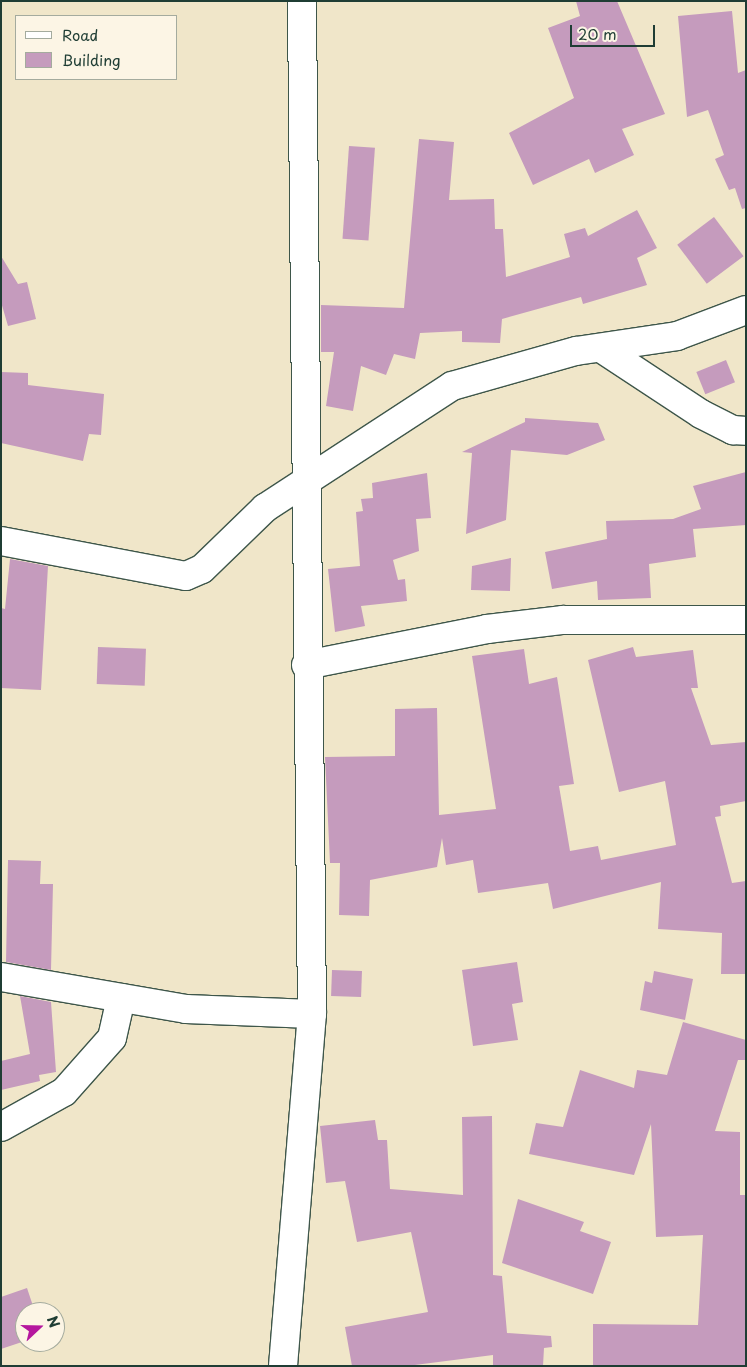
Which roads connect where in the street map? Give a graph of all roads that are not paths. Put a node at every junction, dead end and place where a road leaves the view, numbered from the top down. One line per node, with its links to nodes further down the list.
1 (302, 1): 5 (street)
2 (746, 310): 3 (street)
3 (604, 350): 4 (street); 5 (street)
4 (746, 431)
5 (304, 481): 6 (street); 8 (street)
6 (1, 541)
7 (746, 620): 8 (street)
8 (306, 665): 11 (street)
9 (1, 977): 10 (street)
10 (120, 998): 11 (street); 12 (street)
11 (312, 1014): 13 (street)
12 (1, 1127)
13 (283, 1366)

